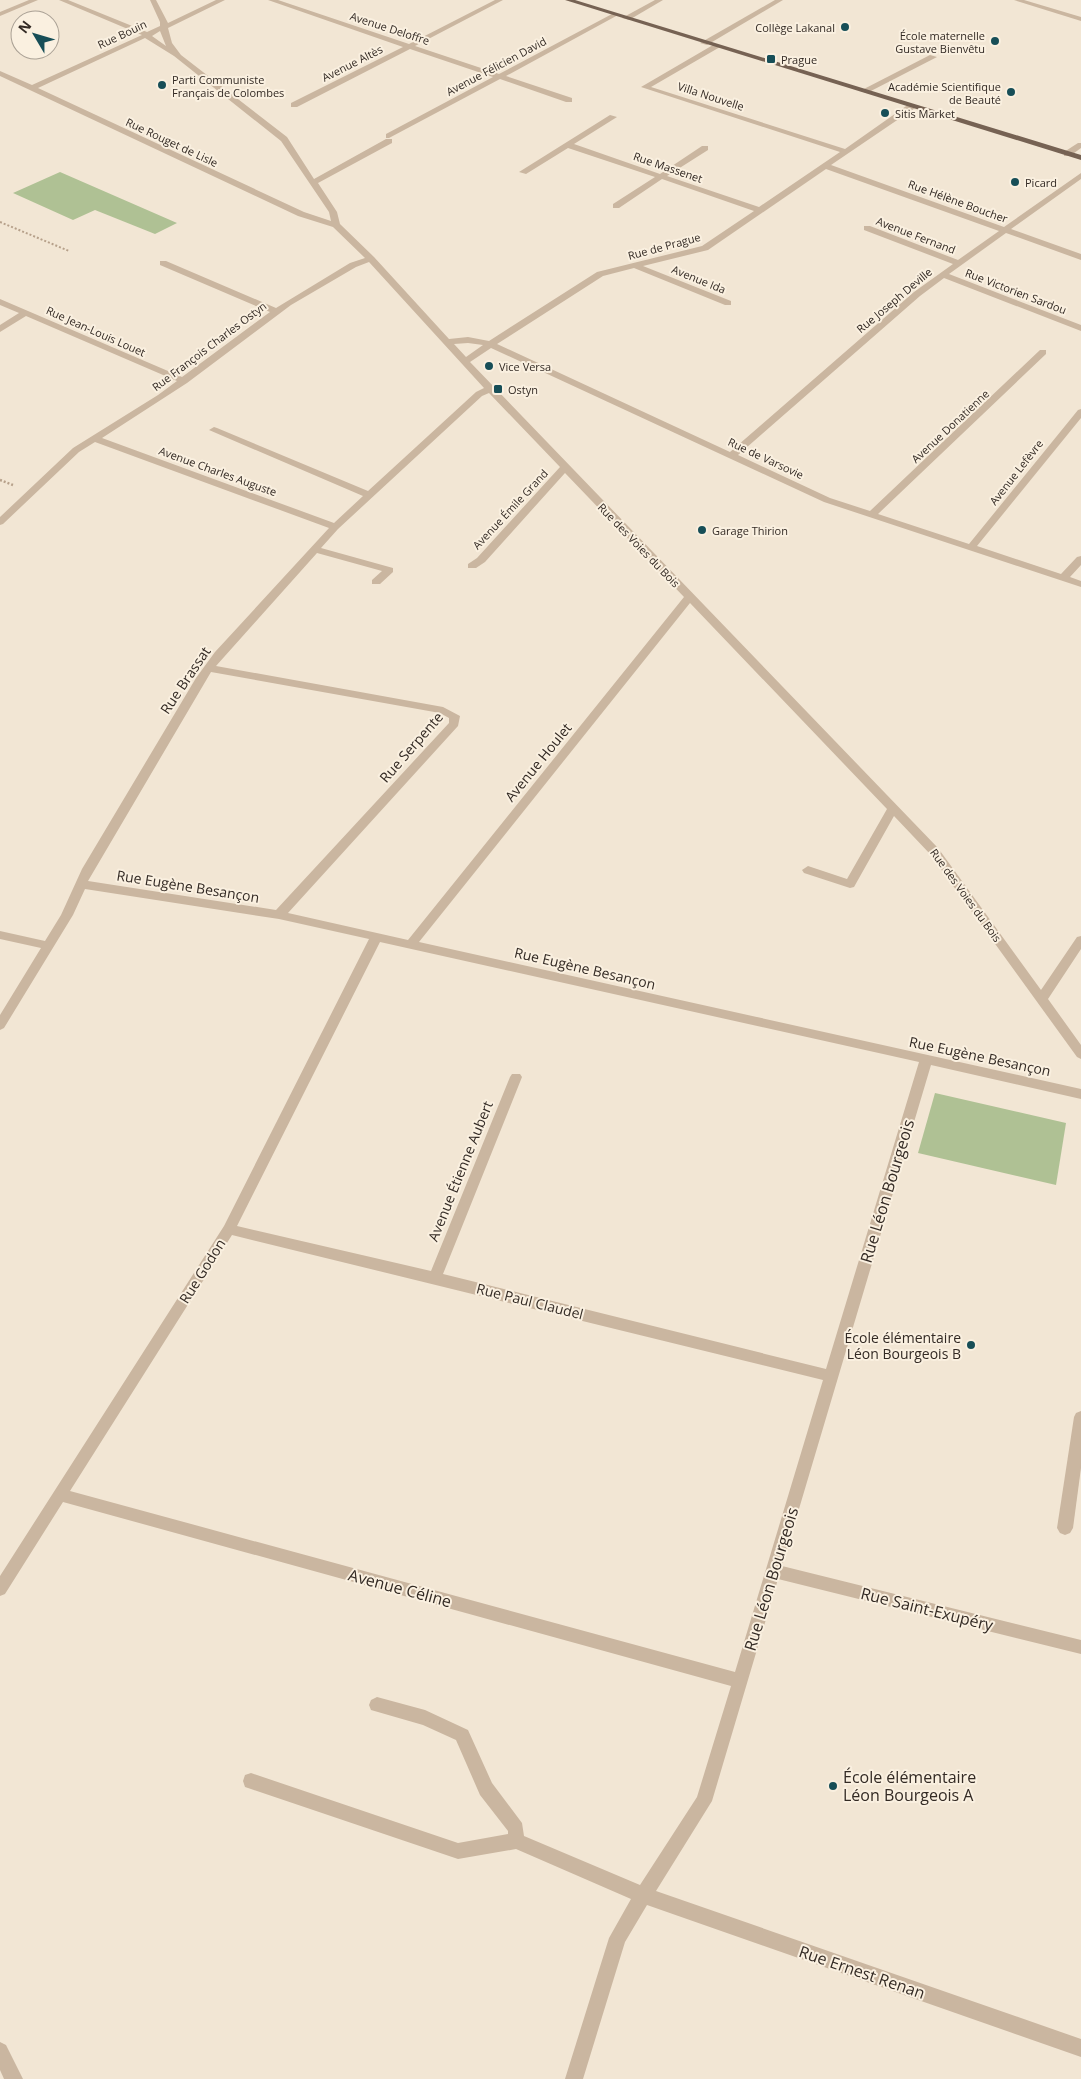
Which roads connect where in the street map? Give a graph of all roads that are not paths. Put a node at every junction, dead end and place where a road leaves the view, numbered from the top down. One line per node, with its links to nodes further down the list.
1 (35, 0): 11 (street)
2 (62, 0): 16 (street, Rue des Voies du Bois)
3 (154, 0): 15 (street, Rue des Voies du Bois)
4 (222, 0): 15 (street, Rue Bouin)
5 (271, 0): 18 (street, Avenue Deloffre)
6 (500, 0): 18 (street, Avenue Altès)
7 (568, 0): 12 (main road)
8 (660, 0): 13 (street)
9 (779, 0): 17 (street)
10 (1017, 0): 14 (street)
11 (0, 14)
12 (614, 15): 13 (main road); 23 (street, Avenue Félicien David)
13 (626, 18): 17 (main road)
14 (1081, 19)
15 (164, 27): 16 (street, Rue Bouin); 20 (street, Rue des Voies du Bois)
16 (147, 36): 20 (street, Rue des Voies du Bois); 24 (street, Rue Bouin)
17 (704, 43): 19 (main road)
18 (409, 46): 23 (street, Avenue Deloffre); 27 (street, Avenue Altès)
19 (716, 47): 25 (main road); 33 (street, Villa Nouvelle)
20 (178, 57): 40 (street, Rue des Voies du Bois)
21 (933, 57): 25 (street)
22 (0, 73): 24 (street, Rue Rouget de Lisle)
23 (501, 76): 26 (street, Avenue Deloffre); 40 (street, Avenue Félicien David)
24 (32, 88): 43 (street, Rue Rouget de Lisle)
25 (864, 91): 28 (main road)
26 (568, 100)
27 (294, 105)
28 (912, 106): 33 (street, Rue de Prague); 34 (main road)
29 (614, 117): 30 (street)
30 (568, 145): 37 (street); 39 (street, Rue Massenet)
31 (1081, 145): 34 (street)
32 (705, 148): 39 (street)
33 (848, 152): 36 (street, Rue de Prague)
34 (1067, 154): 35 (main road)
35 (1081, 158)
36 (826, 166): 42 (street, Rue de Prague); 45 (street, Rue Hélène Boucher)
37 (523, 172)
38 (1081, 175): 45 (street, Rue Joseph Deville)
39 (661, 176): 41 (street); 42 (street, Rue Massenet)
40 (314, 182): 43 (street, Rue des Voies du Bois)
41 (616, 206)
42 (760, 210): 50 (street, Rue de Prague)
43 (336, 225): 47 (street, Rue des Voies du Bois)
44 (867, 228): 49 (street, Avenue Fernand)
45 (1004, 229): 46 (street, Rue Hélène Boucher); 49 (street, Rue Joseph Deville)
46 (1081, 257)
47 (371, 259): 54 (street, Rue François Charles Ostyn); 58 (street, Rue des Voies du Bois)
48 (164, 263): 54 (street)
49 (957, 263): 51 (street, Rue Joseph Deville)
50 (634, 265): 53 (street, Avenue Ida); 59 (street, Rue de Prague)
51 (943, 275): 56 (street, Rue Victorien Sardou); 67 (street, Rue Joseph Deville)
52 (0, 302): 55 (street, Rue Jean-Louis Louet)
53 (728, 303)
54 (275, 311): 62 (street, Rue François Charles Ostyn)
55 (26, 313): 57 (street); 62 (street, Rue Jean-Louis Louet)
56 (1081, 328)
57 (0, 329)
58 (448, 342): 59 (street, Rue de Varsovie); 61 (street, Rue des Voies du Bois)
59 (490, 344): 61 (street, Rue de Prague); 67 (street, Rue de Varsovie)
60 (1043, 352): 70 (street, Avenue Donatienne)
61 (465, 362): 63 (street, Rue des Voies du Bois)
62 (184, 381): 66 (street, Rue François Charles Ostyn)
63 (490, 389): 68 (street, Rue des Voies du Bois); 69 (street, Rue Brassat)
64 (1081, 412): 73 (street, Avenue Lefèvre)
65 (214, 430): 69 (street)
66 (93, 438): 71 (street, Rue François Charles Ostyn); 72 (street, Avenue Charles Auguste)
67 (731, 456): 70 (street, Rue de Varsovie)
68 (565, 467): 76 (street, Avenue Émile Grand); 80 (street, Rue des Voies du Bois)
69 (369, 495): 72 (street, Rue Brassat)
70 (871, 515): 73 (street, Rue de Varsovie)
71 (0, 522)
72 (335, 527): 74 (street, Rue Brassat)
73 (970, 548): 77 (street, Rue de Varsovie)
74 (315, 549): 78 (street); 81 (street, Rue Brassat)
75 (1081, 558): 77 (street)
76 (472, 566)
77 (1063, 578): 79 (street, Rue de Varsovie)
78 (376, 582)
79 (1081, 584)
80 (689, 597): 82 (street, Rue des Voies du Bois); 89 (street, Avenue Houlet)
81 (209, 668): 84 (street, Rue Brassat); 85 (street, Rue Serpente)
82 (893, 808): 83 (street); 91 (street, Rue des Voies du Bois)
83 (808, 870)
84 (81, 884): 85 (street, Rue Eugène Besançon); 90 (street, Rue Brassat)
85 (278, 915): 87 (street, Rue Eugène Besançon)
86 (0, 935): 90 (street)
87 (376, 937): 89 (street, Rue Eugène Besançon); 97 (street, Rue Godon)
88 (1081, 940): 91 (street)
89 (410, 944): 94 (street, Rue Eugène Besançon)
90 (48, 946): 92 (street, Rue Brassat)
91 (1042, 999): 93 (street, Rue des Voies du Bois)
92 (0, 1026)
93 (1081, 1054)
94 (926, 1060): 96 (street, Rue Eugène Besançon); 99 (street, Rue Léon Bourgeois)
95 (516, 1077): 98 (street, Avenue Étienne Aubert)
96 (1081, 1094)
97 (229, 1229): 98 (street, Rue Paul Claudel); 101 (street, Rue Godon)
98 (435, 1278): 99 (street, Rue Paul Claudel)
99 (831, 1376): 103 (street, Rue Léon Bourgeois)
100 (1081, 1416): 102 (street)
101 (61, 1495): 104 (street, Rue Godon); 106 (street, Avenue Céline)
102 (1065, 1528)
103 (774, 1571): 105 (street, Rue Saint-Exupéry); 106 (street, Rue Léon Bourgeois)
104 (0, 1589)
105 (1081, 1647)
106 (740, 1681): 110 (street, Rue Léon Bourgeois)
107 (377, 1705): 109 (street)
108 (251, 1781): 109 (street)
109 (516, 1841): 110 (street, Rue Ernest Renan)
110 (643, 1895): 111 (street, Rue Ernest Renan); 114 (street, Rue Léon Bourgeois)
111 (1081, 2048)
112 (0, 2051): 113 (street)
113 (14, 2079)
114 (574, 2079)

